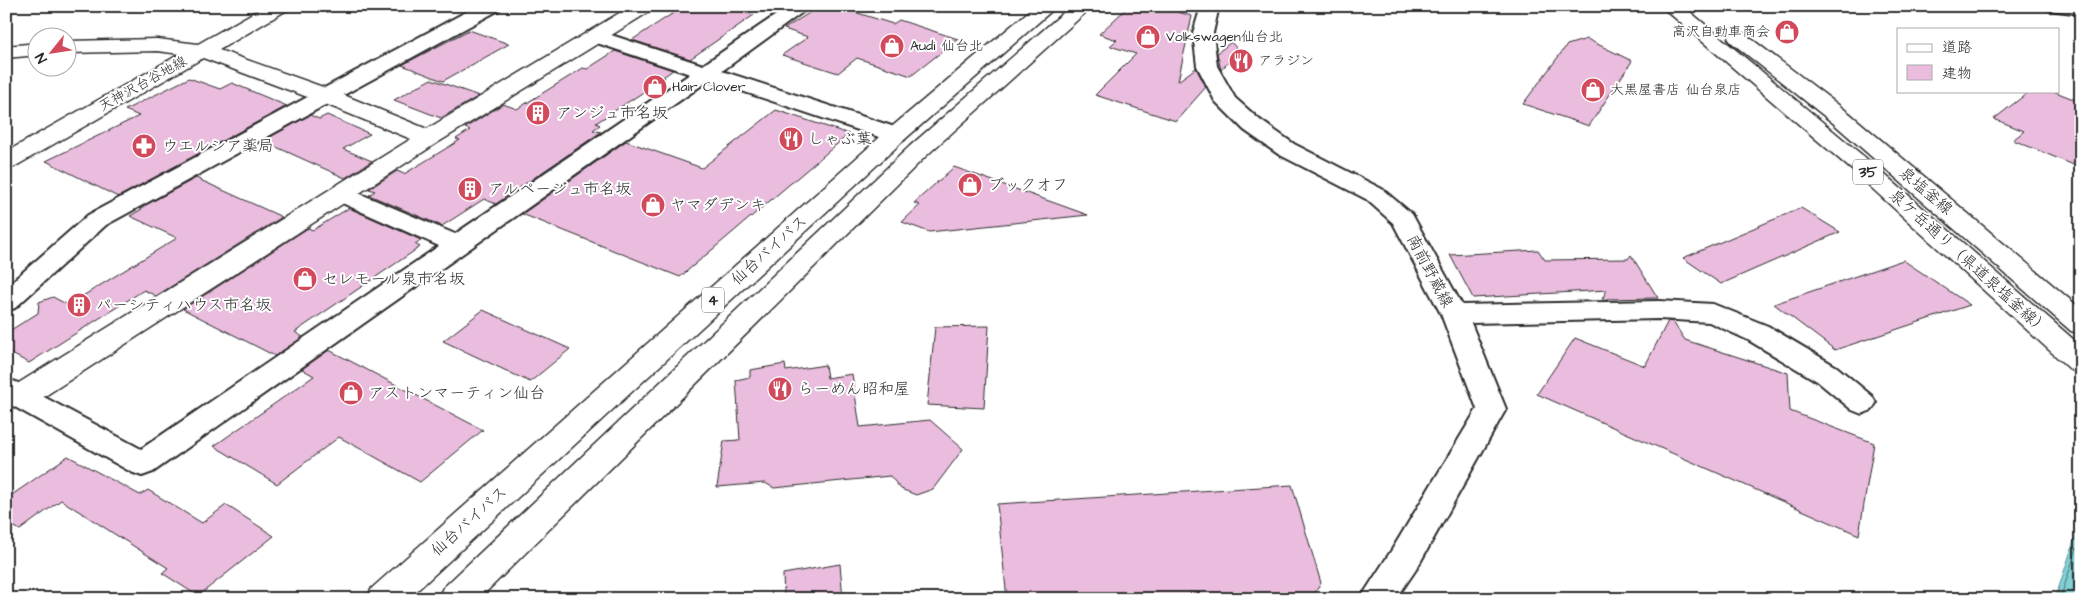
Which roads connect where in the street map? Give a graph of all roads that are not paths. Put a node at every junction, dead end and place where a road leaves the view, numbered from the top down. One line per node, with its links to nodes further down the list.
1 (280, 6): 15 (main road, 天神沢台谷地線)
2 (492, 6): 18 (street)
3 (645, 6): 12 (main road)
4 (802, 6): 17 (street)
5 (1047, 6): 19 (main road, 仙台バイパス / 4)
6 (1083, 6): 31 (main road, 仙台バイパス / 4)
7 (1210, 6): 25 (street, 南前野蔵線)
8 (1671, 6): 27 (main road, 泉ケ岳通り（県道泉塩釜線） / 35)
9 (1698, 6): 26 (main road, 泉塩釜線 / 35)
10 (2056, 6): 11 (street)
11 (2081, 8)
12 (595, 36): 17 (street); 20 (main road)
13 (78, 47): 15 (main road)
14 (28, 50): 16 (main road)
15 (203, 51): 18 (main road); 21 (main road, 天神沢台谷地線)
16 (6, 52)
17 (705, 72): 19 (street); 23 (street)
18 (326, 96): 20 (main road); 24 (street)
19 (896, 135): 30 (main road, 仙台バイパス / 4)
20 (429, 138): 22 (main road)
21 (6, 162)
22 (340, 194): 23 (street); 28 (main road)
23 (456, 244): 28 (street)
24 (6, 302)
25 (1454, 314): 29 (street); 32 (street, 南前野蔵線)
26 (2081, 324)
27 (2081, 363)
28 (13, 393)
29 (1862, 403)
30 (384, 599)
31 (455, 599)
32 (1377, 599)

